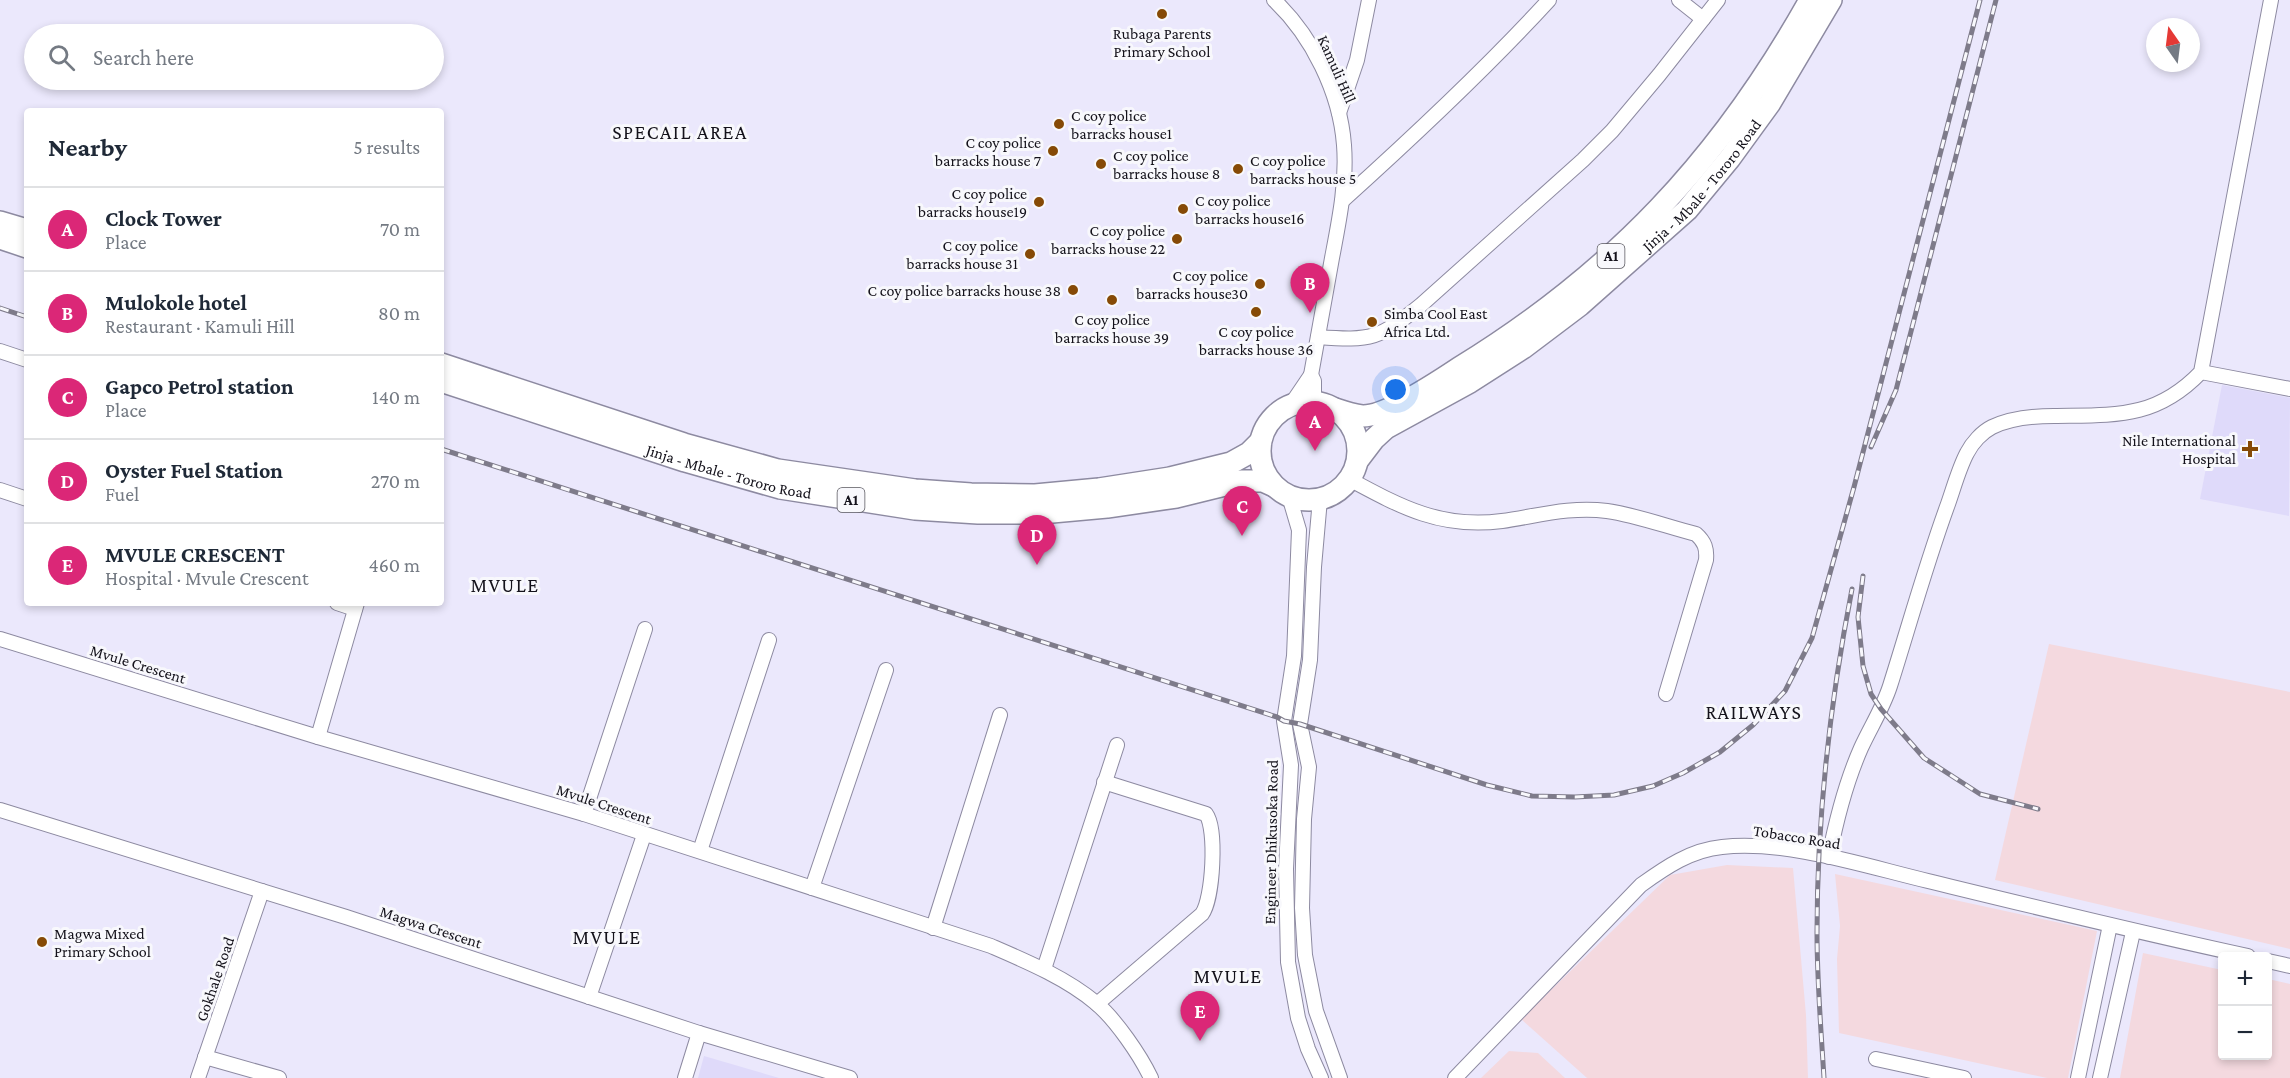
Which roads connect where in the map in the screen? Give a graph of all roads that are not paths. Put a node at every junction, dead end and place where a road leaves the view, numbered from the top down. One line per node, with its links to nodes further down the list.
1 (1274, 0): 10 (street, Kamuli Hill)
2 (1369, 0): 10 (street)
3 (1549, 0): 11 (street)
4 (1679, 0): 9 (street)
5 (1718, 0): 9 (street)
6 (1810, 0): 26 (highway, Jinja - Mbale - Tororo Road / A1)
7 (1831, 0): 28 (highway, Jinja - Mbale - Tororo Road / A1)
8 (2271, 0): 20 (street)
9 (1703, 19): 16 (street)
10 (1339, 112): 11 (street, Kamuli Hill)
11 (1342, 201): 16 (street, Kamuli Hill)
12 (0, 222): 13 (highway)
13 (24, 229)
14 (0, 238): 15 (highway)
15 (24, 246)
16 (1318, 337): 21 (street, Kamuli Hill)
17 (0, 351): 18 (street)
18 (24, 359)
19 (444, 365): 27 (highway, Jinja - Mbale - Tororo Road / A1)
20 (2201, 372): 23 (street); 47 (street)
21 (1311, 375): 24 (street, Kamuli Hill); 25 (street, Kamuli Hill)
22 (444, 382): 30 (highway, Jinja - Mbale - Tororo Road / A1)
23 (2290, 389)
24 (1314, 402): 25 (highway, A1); 26 (highway, A1)
25 (1290, 406): 27 (highway, A1)
26 (1335, 409): 28 (highway)
27 (1260, 442): 30 (highway)
28 (1354, 470): 32 (highway, A1); 38 (street)
29 (0, 490): 31 (street)
30 (1281, 491): 32 (highway, A1); 69 (street, Engineer Dhikusoka Road)
31 (24, 499)
32 (1320, 499): 70 (street, Engineer Dhikusoka Road)
33 (356, 606): 40 (street)
34 (645, 629): 44 (street)
35 (0, 639): 40 (street, Mvule Crescent)
36 (769, 640): 46 (street)
37 (886, 670): 48 (street)
38 (1666, 694)
39 (1000, 716): 51 (street)
40 (318, 737): 44 (street, Mvule Crescent)
41 (1117, 745): 42 (street)
42 (1104, 782): 56 (street); 58 (street)
43 (0, 810): 49 (street, Magwa Crescent)
44 (584, 814): 45 (street, Mvule Crescent)
45 (644, 835): 46 (street, Mvule Crescent); 57 (street)
46 (700, 851): 48 (street, Mvule Crescent)
47 (1829, 857): 50 (street, Tobacco Road); 71 (street, Tobacco Road)
48 (812, 888): 51 (street, Mvule Crescent)
49 (262, 891): 57 (street, Magwa Crescent); 60 (street, Gokhale Road)
50 (2110, 925): 52 (street, Tobacco Road); 62 (street)
51 (933, 928): 56 (street, Mvule Crescent)
52 (2133, 932): 53 (street, Tobacco Road); 63 (street)
53 (2225, 952)
54 (2272, 962): 55 (street)
55 (2290, 966)
56 (1044, 969): 58 (street, Mvule Crescent)
57 (590, 997): 59 (street, Magwa Crescent)
58 (1097, 1004): 68 (street, Mvule Crescent)
59 (699, 1033): 66 (street); 67 (street, Magwa Crescent)
60 (206, 1057): 64 (street, Gokhale Road); 65 (street)
61 (1876, 1059): 72 (street)
62 (2081, 1063): 63 (street); 73 (street)
63 (2101, 1073)
64 (198, 1078)
65 (279, 1078)
66 (685, 1078)
67 (850, 1078)
68 (1151, 1078)
69 (1321, 1078)
70 (1340, 1078)
71 (1455, 1078)
72 (1964, 1078)
73 (2078, 1078)

